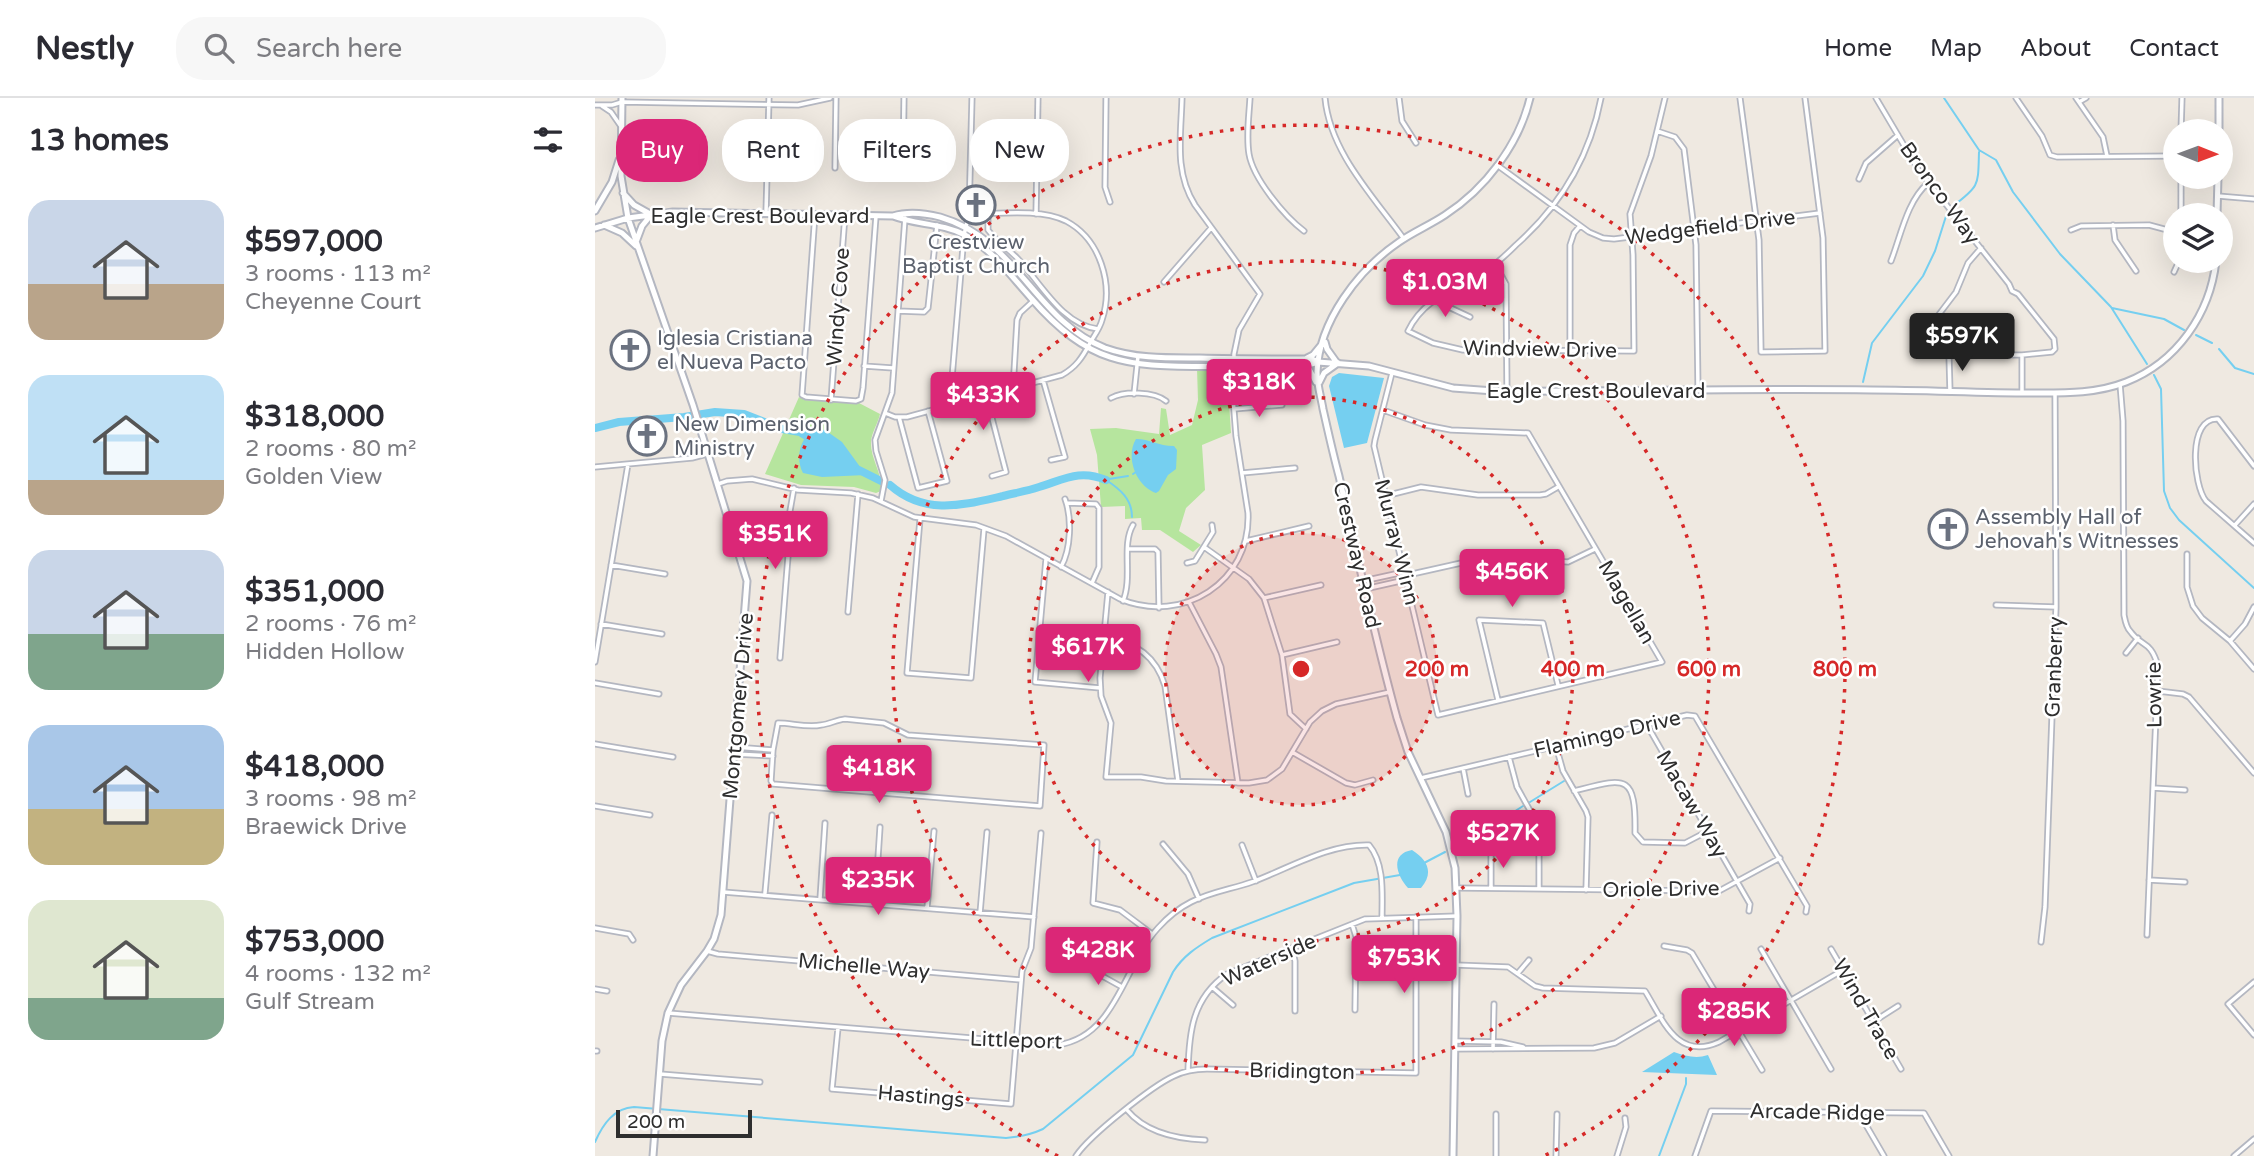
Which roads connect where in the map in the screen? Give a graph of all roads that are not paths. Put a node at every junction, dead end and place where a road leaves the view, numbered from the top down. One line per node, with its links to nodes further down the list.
1 (614, 98): 23 (street)
2 (769, 98): 27 (street)
3 (830, 98): 27 (street)
4 (836, 98): 39 (street)
5 (904, 98): 29 (street)
6 (972, 98): 57 (street)
7 (1038, 98): 59 (street)
8 (1106, 98): 48 (street)
9 (1182, 98): 72 (street)
10 (1249, 98): 75 (street)
11 (1325, 98): 79 (street)
12 (1399, 98): 35 (street)
13 (1530, 98): 38 (main road, Crestway Road)
14 (1601, 98): 50 (street)
15 (1665, 98): 33 (street)
16 (1740, 98): 65 (street)
17 (1805, 98): 54 (street)
18 (1876, 98): 34 (street, Bronco Way)
19 (2016, 98): 36 (street)
20 (2086, 98): 24 (street)
21 (2182, 98): 30 (street)
22 (2219, 98): 31 (main road)
23 (622, 100): 25 (street); 26 (street); 28 (main road, Montgomery Drive)
24 (2077, 100): 36 (street)
25 (701, 101): 27 (street)
26 (597, 105): 32 (street)
27 (769, 105): 53 (street)
28 (621, 119)
29 (904, 119)
30 (2181, 119)
31 (2219, 119)
32 (616, 120)
33 (1657, 131): 73 (street); 78 (street)
34 (1898, 135): 41 (street); 43 (street, Bronco Way)
35 (1416, 143)
36 (2107, 156): 37 (street)
37 (2163, 156)
38 (1497, 165): 50 (street, Wedgefield Drive); 79 (main road, Crestway Road)
39 (835, 168)
40 (616, 170): 51 (main road)
41 (1859, 179)
42 (622, 182): 45 (main road, Montgomery Drive)
43 (1929, 183): 81 (street, Bronco Way); 82 (street)
44 (2218, 189): 46 (main road)
45 (622, 192): 55 (main road); 63 (main road, Montgomery Drive)
46 (2218, 196): 47 (street); 49 (main road)
47 (2254, 199)
48 (1110, 202)
49 (2218, 203)
50 (1553, 206): 69 (street, Wedgefield Drive); 83 (street)
51 (595, 211)
52 (905, 212): 62 (main road, Eagle Crest Boulevard); 64 (street); 70 (main road, Eagle Crest Boulevard)
53 (766, 213): 55 (main road, Eagle Crest Boulevard); 56 (main road, Eagle Crest Boulevard)
54 (1820, 213): 65 (street, Wedgefield Drive); 65 (street)
55 (652, 214): 63 (main road, Eagle Crest Boulevard); 80 (main road)
56 (815, 214): 60 (main road, Eagle Crest Boulevard); 122 (street)
57 (969, 214): 58 (street); 70 (street)
58 (988, 214): 59 (street); 91 (street)
59 (1036, 214): 91 (street)
60 (845, 215): 61 (main road, Eagle Crest Boulevard); 122 (street, Windy Cove)
61 (876, 216): 62 (main road, Eagle Crest Boulevard); 105 (street)
62 (893, 216): 64 (main road, Eagle Crest Boulevard)
63 (628, 218): 66 (main road, Eagle Crest Boulevard); 80 (main road, Montgomery Drive)
64 (905, 221): 67 (main road, Eagle Crest Boulevard); 89 (street)
65 (1756, 221): 73 (street, Wedgefield Drive)
66 (604, 225): 71 (main road, Eagle Crest Boulevard); 80 (main road)
67 (937, 225): 77 (main road, Eagle Crest Boulevard); 89 (street)
68 (2113, 225): 74 (street); 76 (street); 84 (street)
69 (1580, 226): 78 (street, Wedgefield Drive); 96 (street)
70 (966, 227): 77 (street); 93 (main road, Eagle Crest Boulevard)
71 (595, 228)
72 (1211, 228): 86 (street); 100 (street)
73 (1694, 229): 78 (street, Wedgefield Drive); 115 (street)
74 (2163, 229)
75 (1304, 230)
76 (2071, 230)
77 (964, 235): 88 (main road, Eagle Crest Boulevard); 124 (street)
78 (1630, 237): 96 (street, Windview Drive)
79 (1403, 239): 92 (main road, Crestway Road)
80 (637, 245): 131 (main road, Montgomery Drive)
81 (1981, 248): 97 (street); 98 (street, Bronco Way)
82 (1891, 261)
83 (1495, 264): 87 (street); 95 (street)
84 (2136, 271)
85 (2215, 273): 111 (main road, Eagle Crest Boulevard)
86 (1164, 282)
87 (1435, 299): 90 (street); 95 (street, Windview Drive)
88 (1033, 301): 94 (main road, Eagle Crest Boulevard); 112 (street)
89 (898, 311): 108 (street)
90 (1470, 317)
91 (1098, 329): 93 (street)
92 (1324, 339): 101 (main road); 102 (main road, Crestway Road); 103 (main road)
93 (1091, 341): 94 (street); 99 (main road, Eagle Crest Boulevard)
94 (1087, 348): 104 (main road, Eagle Crest Boulevard); 110 (street)
95 (1507, 351): 96 (street, Windview Drive); 114 (street)
96 (1570, 351)
97 (1949, 355): 98 (street); 116 (street)
98 (2022, 355): 117 (street)
99 (1138, 356): 100 (main road, Eagle Crest Boulevard); 104 (street)
100 (1234, 359): 101 (main road, Eagle Crest Boulevard); 107 (street)
101 (1303, 359): 102 (main road, Eagle Crest Boulevard)
102 (1318, 362): 103 (main road, Eagle Crest Boulevard); 106 (main road, Eagle Crest Boulevard); 113 (main road, Crestway Road)
103 (1338, 363): 109 (main road, Eagle Crest Boulevard); 113 (main road)
104 (1137, 364): 107 (main road, Eagle Crest Boulevard); 119 (street)
105 (864, 366): 108 (street); 122 (street)
106 (1295, 366): 107 (main road, Eagle Crest Boulevard); 113 (main road)
107 (1234, 367): 126 (street)
108 (893, 368): 129 (street)
109 (1393, 370): 114 (main road, Eagle Crest Boulevard); 127 (street, Murray Winn)
110 (1043, 380): 112 (street); 132 (street)
111 (2120, 384): 118 (main road, Eagle Crest Boulevard); 183 (street, Lowrie)
112 (1016, 387): 120 (street)
113 (1318, 387): 167 (main road, Crestway Road)
114 (1507, 391): 115 (main road, Eagle Crest Boulevard)
115 (1697, 391): 116 (main road, Eagle Crest Boulevard)
116 (1950, 392): 117 (main road, Eagle Crest Boulevard)
117 (2022, 393): 118 (main road, Eagle Crest Boulevard)
118 (2055, 393): 176 (street, Granberry)
119 (1133, 394): 121 (street); 123 (street)
120 (985, 395): 124 (street); 138 (street)
121 (1111, 398)
122 (831, 400)
123 (1166, 401)
124 (957, 404): 128 (street)
125 (1282, 405): 126 (street)
126 (1234, 409): 137 (street)
127 (1383, 410): 140 (street, Magellan); 143 (street, Murray Winn)
128 (928, 411): 130 (street); 130 (street)
129 (885, 413): 130 (street); 144 (street)
130 (899, 417)
131 (708, 454): 133 (street); 139 (main road, Montgomery Drive)
132 (1051, 460)
133 (628, 464): 135 (street); 160 (street)
134 (2254, 466): 149 (street)
135 (595, 467)
136 (1296, 468): 137 (street)
137 (1242, 473): 152 (street)
138 (992, 476)
139 (718, 484): 141 (street); 202 (main road, Montgomery Drive)
140 (1559, 487): 143 (street); 155 (street, Magellan)
141 (793, 488): 142 (street); 188 (street)
142 (858, 494): 144 (street); 179 (street)
143 (1385, 495): 163 (street, Murray Winn)
144 (881, 501): 146 (street)
145 (2254, 504): 149 (street)
146 (920, 519): 151 (street); 151 (street)
147 (1133, 525): 156 (street)
148 (1212, 525): 154 (street)
149 (2235, 525): 153 (street)
150 (1310, 526): 152 (street)
151 (984, 528): 158 (street)
152 (1246, 541): 162 (street)
153 (2254, 543)
154 (1203, 547): 159 (street); 162 (street)
155 (1595, 549): 165 (street); 192 (street, Magellan)
156 (1129, 550): 173 (street); 178 (street)
157 (2187, 554): 184 (street)
158 (1046, 559): 161 (street); 193 (street)
159 (1187, 563)
160 (611, 565): 164 (street); 180 (street)
161 (1061, 567): 168 (street); 168 (street)
162 (1233, 567): 172 (street); 174 (street)
163 (1404, 572): 165 (street); 166 (street, Murray Winn); 167 (street)
164 (665, 574)
165 (1412, 574): 166 (street)
166 (1405, 580): 170 (street); 197 (street, Murray Winn)
167 (1363, 582): 170 (main road, Crestway Road)
168 (1091, 583): 171 (street)
169 (1321, 585): 172 (street)
170 (1365, 589): 195 (main road, Crestway Road)
171 (1108, 592): 173 (street); 182 (street)
172 (1264, 598): 187 (street)
173 (1123, 601): 178 (street)
174 (1189, 602): 178 (street); 213 (street)
175 (1996, 605): 176 (street)
176 (2056, 607): 258 (street, Granberry)
177 (2254, 607): 184 (street)
178 (1159, 608)
179 (848, 612)
180 (601, 624): 181 (street); 189 (street)
181 (662, 634)
182 (1104, 638): 193 (street); 212 (street)
183 (2138, 639): 186 (street); 194 (street, Lowrie)
184 (2230, 641): 190 (street)
185 (1337, 642): 187 (street)
186 (2126, 653)
187 (1282, 655): 199 (street)
188 (780, 658)
189 (595, 662)
190 (2254, 670)
191 (595, 683): 196 (street)
192 (1558, 686): 197 (street); 197 (street)
193 (1100, 688): 212 (street)
194 (2158, 691): 209 (street); 214 (street, Lowrie)
195 (1390, 692): 199 (street); 210 (main road, Crestway Road)
196 (659, 694)
197 (1498, 700)
198 (1647, 725): 201 (street, Flamingo Drive); 224 (street, Macaw Way); 231 (street, Flamingo Drive)
199 (1306, 729): 204 (street)
200 (595, 744): 206 (street)
201 (1556, 746): 207 (street, Flamingo Drive); 216 (street)
202 (735, 750): 203 (street); 205 (street); 240 (main road, Montgomery Drive)
203 (773, 750): 205 (street); 205 (street)
204 (1293, 752): 211 (street); 213 (street)
205 (773, 756)
206 (673, 757)
207 (1509, 757): 208 (street, Flamingo Drive); 238 (street)
208 (1464, 768): 210 (street, Flamingo Drive); 217 (street)
209 (2254, 773)
210 (1420, 778): 236 (main road, Crestway Road)
211 (1373, 780)
212 (1178, 781): 213 (street)
213 (1238, 783)
214 (2153, 788): 215 (street); 233 (street, Lowrie)
215 (2185, 790)
216 (1574, 791): 224 (street); 239 (street)
217 (1468, 794)
218 (595, 806): 220 (street)
219 (772, 815): 241 (street)
220 (650, 816)
221 (825, 823): 242 (street)
222 (880, 827): 244 (street)
223 (934, 831): 245 (street)
224 (1708, 831): 234 (street, Macaw Way)
225 (987, 832): 248 (street)
226 (1041, 833): 250 (street)
227 (1097, 842): 255 (street)
228 (1163, 844): 243 (street)
229 (1242, 845): 232 (street)
230 (1491, 851): 237 (street)
231 (1780, 859): 234 (street, Oriole Drive); 247 (street, Flamingo Drive)
232 (1256, 880): 243 (street, Littleport); 252 (street, Littleport)
233 (2149, 880): 235 (street); 256 (street, Lowrie)
234 (1738, 882): 239 (street, Oriole Drive); 246 (street, Oriole Drive)
235 (2185, 882)
236 (1457, 888): 237 (street, Oriole Drive); 249 (main road, Crestway Road)
237 (1491, 888): 238 (street, Oriole Drive)
238 (1538, 889): 239 (street, Oriole Drive)
239 (1586, 890)
240 (723, 891): 241 (street); 263 (main road, Montgomery Drive)
241 (765, 894): 242 (street)
242 (820, 899): 244 (street)
243 (1199, 899): 255 (street, Littleport)
244 (875, 904): 245 (street)
245 (927, 908): 248 (street)
246 (1749, 911)
247 (1806, 912)
248 (980, 913): 250 (street)
249 (1457, 916): 251 (street, Waterside); 265 (main road, Crestway Road)
250 (1034, 917): 269 (street)
251 (1416, 917): 252 (street, Waterside); 296 (street, Bridington)
252 (1382, 918): 253 (street, Waterside)
253 (1352, 924): 260 (street, Waterside); 279 (street)
254 (595, 928): 257 (street)
255 (1152, 934): 272 (street, Littleport)
256 (2147, 935)
257 (633, 940)
258 (2041, 942)
259 (1664, 946): 285 (street)
260 (1292, 948): 271 (street, Waterside); 280 (street)
261 (1761, 949): 275 (street)
262 (1831, 949): 267 (street, Wind Trace)
263 (707, 951): 269 (street, Michelle Way); 281 (main road, Montgomery Drive)
264 (1529, 960): 268 (street)
265 (1456, 965): 268 (street); 287 (main road, Crestway Road)
266 (1086, 967): 272 (street)
267 (1843, 970): 275 (street); 283 (street, Wind Trace)
268 (1518, 973): 282 (street)
269 (1021, 980): 289 (street)
270 (2254, 982): 286 (street)
271 (1212, 986): 277 (street); 296 (street, Waterside)
272 (1122, 987): 289 (street, Littleport)
273 (595, 989): 274 (street)
274 (607, 991)
275 (1791, 1000): 285 (street); 293 (street)
276 (1494, 1004): 288 (street)
277 (1233, 1005)
278 (1898, 1006): 283 (street)
279 (1355, 1010)
280 (1295, 1011)
281 (668, 1013): 284 (street, Littleport); 297 (main road, Montgomery Drive)
282 (1661, 1016): 285 (street); 290 (street)
283 (1873, 1022): 294 (street, Wind Trace)
284 (838, 1028): 289 (street, Littleport); 289 (street, Hastings)
285 (1739, 1031): 295 (street)
286 (2254, 1035)
287 (1455, 1041): 288 (street); 291 (main road, Crestway Road)
288 (1494, 1042): 290 (street); 292 (street)
289 (1016, 1043)
290 (1525, 1048): 292 (street)
291 (1455, 1049): 292 (street); 308 (main road, Crestway Road)
292 (1493, 1049)
293 (1831, 1069)
294 (1901, 1069)
295 (1762, 1070)
296 (1188, 1071): 299 (street)
297 (660, 1074): 298 (street); 306 (main road, Montgomery Drive)
298 (760, 1082)
299 (1127, 1110): 305 (street); 307 (street)
300 (1858, 1112): 312 (street, Arcade Ridge); 313 (street); 314 (street, Arcade Ridge)
301 (1496, 1114): 309 (street)
302 (1557, 1114): 310 (street)
303 (1625, 1118): 311 (street)
304 (2254, 1139): 315 (street)
305 (1205, 1140)
306 (653, 1156)
307 (1076, 1156)
308 (1454, 1156)
309 (1496, 1156)
310 (1556, 1156)
311 (1617, 1156)
312 (1695, 1156)
313 (1884, 1156)
314 (1949, 1156)
315 (2234, 1156)

